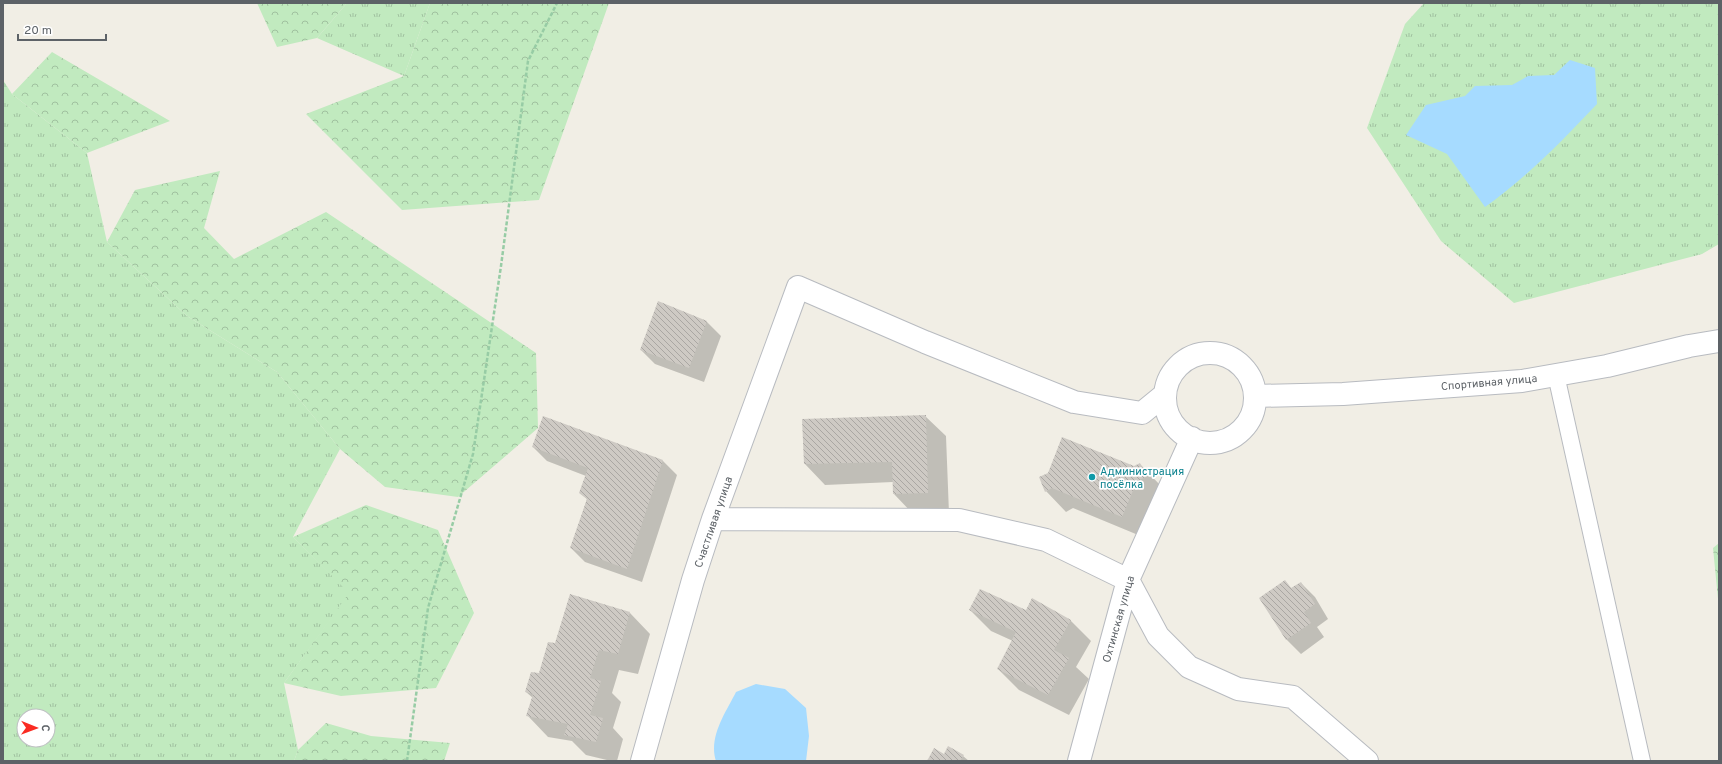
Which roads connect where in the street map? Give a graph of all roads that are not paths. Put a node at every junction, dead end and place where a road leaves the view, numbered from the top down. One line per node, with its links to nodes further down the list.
1 (1719, 341): 2 (street, Спортивная улица)
2 (1556, 375): 4 (street, Спортивная улица); 11 (lane)
3 (1164, 395): 4 (street); 5 (street); 6 (street, Счастливая улица)
4 (1255, 396): 5 (street)
5 (1192, 438): 7 (street, Охтинская улица)
6 (713, 519): 7 (street); 8 (street, Счастливая улица)
7 (1128, 580): 9 (street, Охтинская улица); 10 (street)
8 (642, 761)
9 (1080, 761)
10 (1367, 761)
11 (1642, 761)

